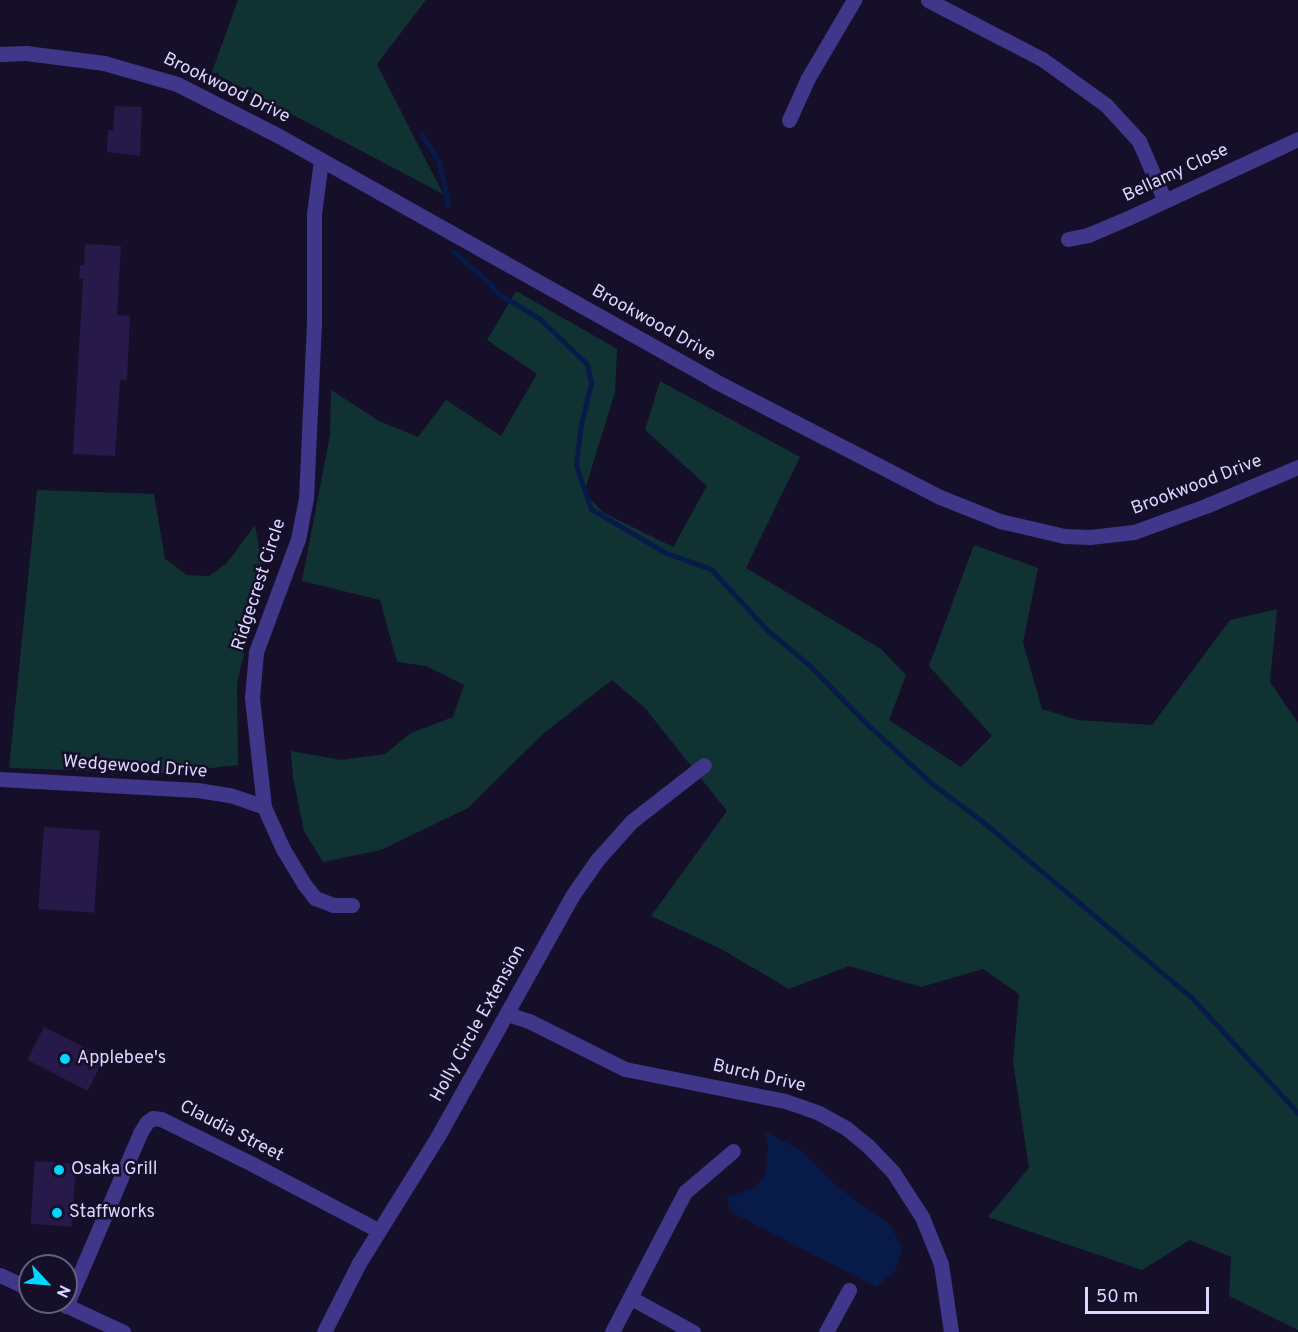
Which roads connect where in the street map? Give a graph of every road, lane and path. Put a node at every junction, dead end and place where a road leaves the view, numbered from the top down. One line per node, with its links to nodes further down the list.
1 (854, 0): 4 (street)
2 (928, 0): 7 (street)
3 (0, 54): 6 (street, Brookwood Drive)
4 (789, 120)
5 (1298, 139): 7 (street, Bellamy Close)
6 (321, 160): 9 (street, Brookwood Drive); 12 (street, Ridgecrest Circle)
7 (1165, 201): 8 (street, Bellamy Close)
8 (1068, 239)
9 (1298, 467)
10 (704, 765): 14 (street, Holly Circle Extension)
11 (0, 779): 12 (street, Wedgewood Drive)
12 (264, 807): 13 (street, Ridgecrest Circle)
13 (352, 905)
14 (507, 1014): 16 (street, Holly Circle Extension); 28 (street, Burch Drive)
15 (733, 1151): 21 (street)
16 (378, 1230): 17 (street, Claudia Street); 24 (street, Holly Circle Extension)
17 (78, 1271)
18 (0, 1275): 19 (street)
19 (18, 1283)
20 (849, 1290): 27 (street)
21 (631, 1298): 25 (street); 26 (street)
22 (78, 1311): 23 (street)
23 (123, 1332)
24 (324, 1332)
25 (612, 1332)
26 (693, 1332)
27 (826, 1332)
28 (951, 1332)

